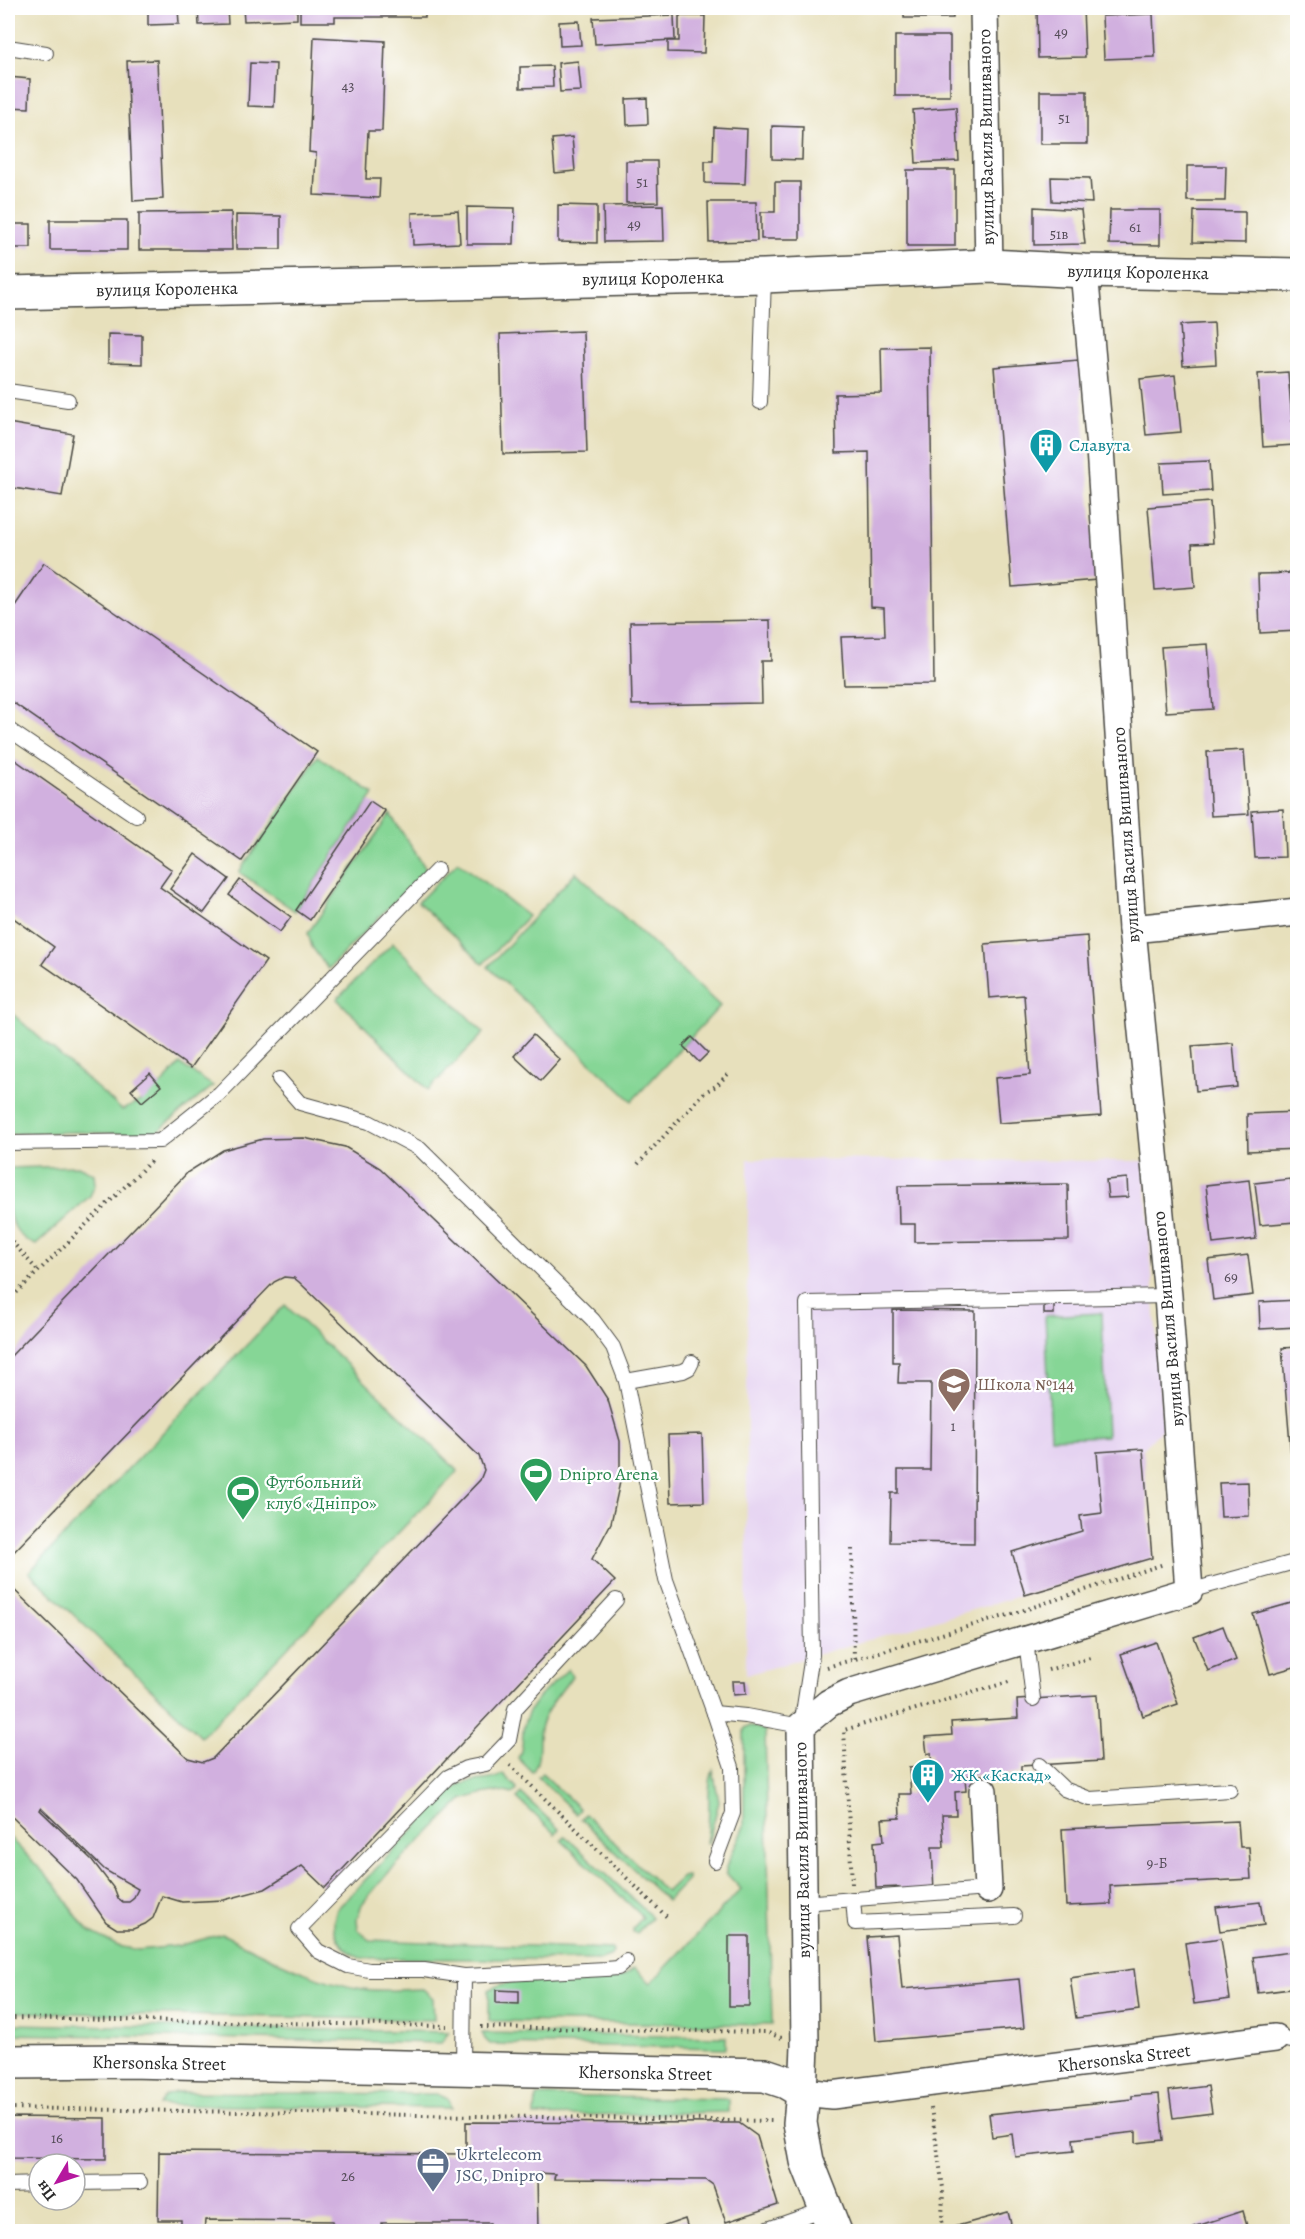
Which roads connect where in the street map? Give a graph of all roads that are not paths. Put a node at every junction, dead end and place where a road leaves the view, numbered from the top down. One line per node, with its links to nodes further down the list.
1 (984, 8): 4 (street, вулиця Василя Вишиваного)
2 (8, 47): 3 (lane)
3 (46, 53)
4 (989, 267): 5 (street, вулиця Короленка); 7 (street, вулиця Короленка)
5 (1084, 271): 6 (street, вулиця Короленка); 16 (street, вулиця Василя Вишиваного)
6 (1298, 275)
7 (764, 276): 8 (street, вулиця Короленка); 11 (lane)
8 (8, 293)
9 (8, 392): 10 (lane)
10 (68, 400)
11 (760, 402)
12 (8, 729): 13 (lane)
13 (136, 816)
14 (438, 870): 18 (lane)
15 (1298, 912): 16 (street)
16 (1132, 929): 19 (street, вулиця Василя Вишиваного)
17 (279, 1079): 21 (lane)
18 (8, 1143)
19 (1168, 1296): 23 (street, вулиця Василя Вишиваного); 28 (lane)
20 (692, 1362): 21 (lane)
21 (626, 1381): 27 (lane)
22 (1298, 1561): 23 (lane)
23 (1189, 1592): 25 (street, вулиця Василя Вишиваного)
24 (616, 1600): 38 (lane)
25 (1026, 1640): 26 (lane); 28 (street, вулиця Василя Вишиваного)
26 (1033, 1698)
27 (714, 1713): 28 (lane); 32 (lane)
28 (801, 1726): 35 (street, вулиця Василя Вишиваного)
29 (1039, 1765): 30 (lane)
30 (1230, 1790)
31 (983, 1791): 33 (street)
32 (715, 1862)
33 (988, 1889): 34 (lane)
34 (853, 1899): 35 (lane); 36 (lane)
35 (802, 1903): 42 (street, вулиця Василя Вишиваного)
36 (1014, 1916)
37 (626, 1960): 38 (lane)
38 (464, 1976): 41 (lane)
39 (1286, 2040): 42 (street, Khersonska Street)
40 (8, 2062): 41 (street, Khersonska Street)
41 (464, 2069): 42 (street, Khersonska Street)
42 (803, 2091): 47 (street)
43 (140, 2182): 44 (lane)
44 (87, 2183)
45 (27, 2184): 46 (lane)
46 (8, 2185)
47 (830, 2220): 48 (lane)
48 (762, 2231)

